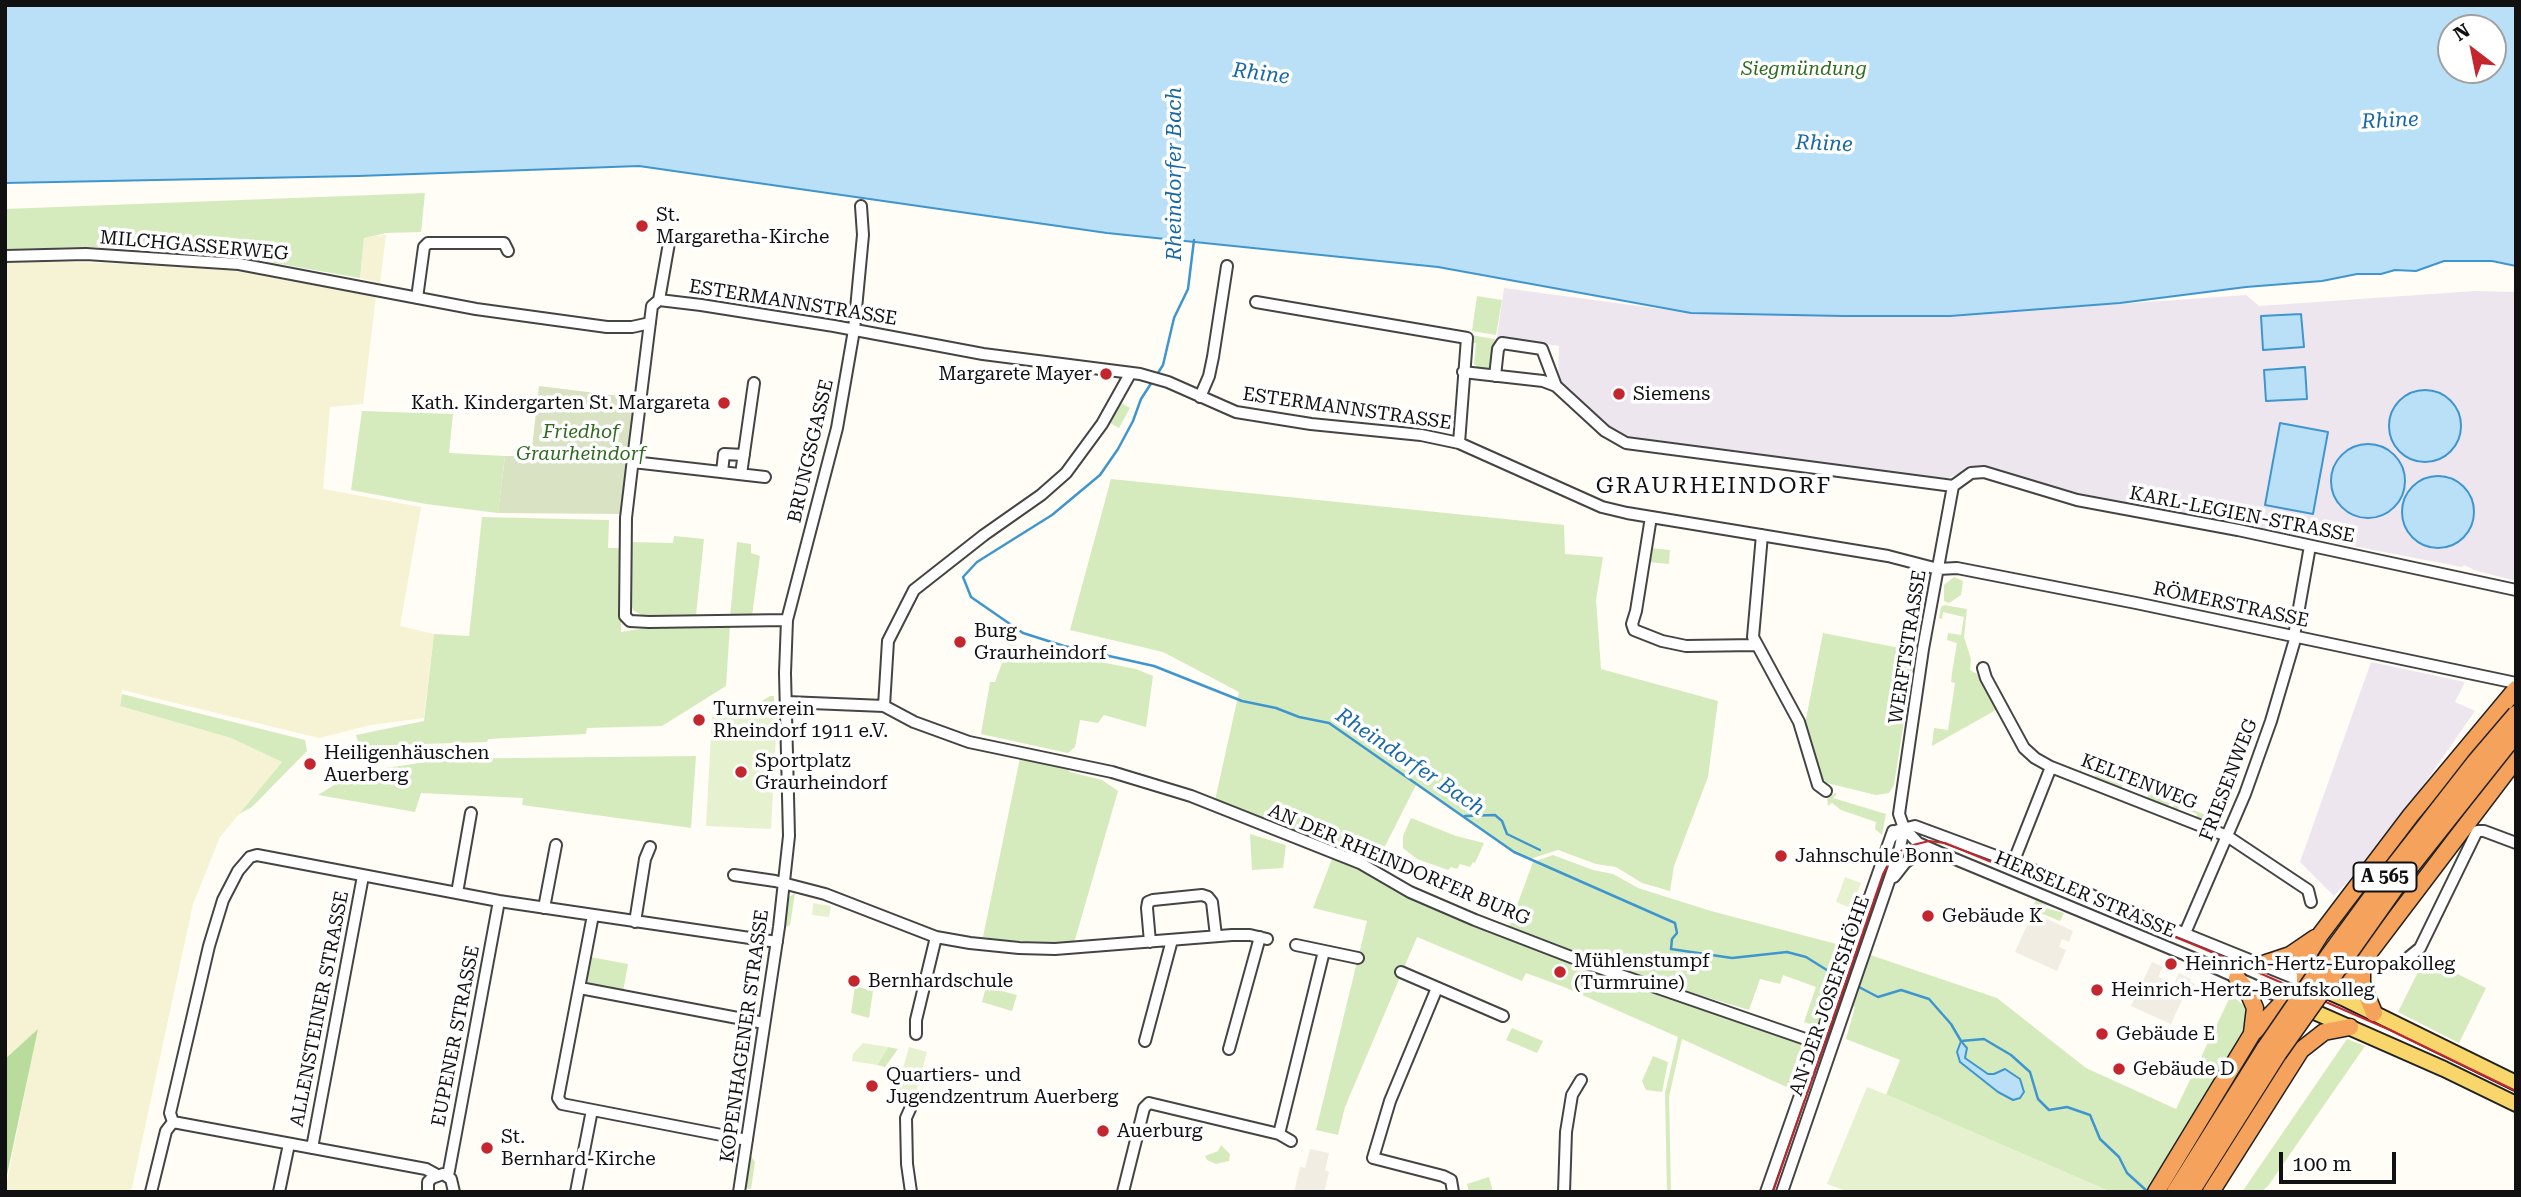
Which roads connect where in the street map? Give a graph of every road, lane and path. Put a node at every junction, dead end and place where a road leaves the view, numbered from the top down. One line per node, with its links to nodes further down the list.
1 (861, 206): 12 (street, BRUNGSGASSE)
2 (669, 243): 8 (street)
3 (508, 251): 7 (street)
4 (5, 256): 7 (street, MILCHGASSERWEG)
5 (1227, 266): 18 (street)
6 (1278, 291): 10 (street)
7 (417, 298): 11 (street, MILCHGASSERWEG)
8 (659, 300): 11 (street); 12 (street, ESTERMANNSTRASSE)
9 (1256, 302): 10 (street)
10 (1276, 305): 13 (street)
11 (650, 323): 21 (street)
12 (854, 330): 14 (street, ESTERMANNSTRASSE); 31 (street, BRUNGSGASSE)
13 (1463, 372): 15 (street); 19 (street)
14 (1130, 374): 18 (street, ESTERMANNSTRASSE); 38 (street)
15 (1495, 376): 17 (street); 17 (street)
16 (754, 383): 20 (street)
17 (1556, 386): 25 (street)
18 (1200, 397): 19 (street, ESTERMANNSTRASSE)
19 (1459, 443): 26 (street, ESTERMANNSTRASSE)
20 (744, 455): 22 (street); 23 (street)
21 (633, 462): 22 (street); 31 (street)
22 (722, 472): 23 (street)
23 (741, 474): 24 (street)
24 (765, 477)
25 (1953, 486): 28 (street, KARL-LEGIEN-STRASSE); 29 (street, WERFTSTRASSE)
26 (1651, 517): 27 (street, ESTERMANNSTRASSE); 33 (street)
27 (1762, 535): 29 (street, ESTERMANNSTRASSE); 33 (street)
28 (2309, 546): 30 (street, KARL-LEGIEN-STRASSE); 32 (street, FRIESENWEG)
29 (1938, 569): 32 (street, RÖMERSTRASSE); 45 (street, WERFTSTRASSE)
30 (2516, 590)
31 (787, 620): 37 (street, BRUNGSGASSE)
32 (2295, 636): 35 (street, RÖMERSTRASSE); 47 (street, FRIESENWEG)
33 (1757, 646): 43 (street)
34 (1983, 668): 42 (street, KELTENWEG)
35 (2516, 683)
36 (2516, 689): 66 (highway)
37 (787, 702): 38 (street, AN DER RHEINDORFER BURG); 57 (street, KOPENHAGENER STRASSE)
38 (884, 706): 93 (street, AN DER RHEINDORFER BURG)
39 (2516, 714): 96 (highway, A 565, bridge)
40 (2516, 734): 96 (highway, A 565, bridge)
41 (2516, 759): 74 (highway)
42 (2051, 767): 47 (street, KELTENWEG); 54 (street)
43 (1826, 791)
44 (471, 813): 59 (street)
45 (1899, 814): 46 (street, WERFTSTRASSE); 48 (street, AN DER JOSEFSHÖHE); 52 (street, HERSELER STRASSE)
46 (1904, 828): 48 (street); 52 (street, HERSELER STRASSE); 53 (street, HERSELER STRASSE); 58 (street, AN DER JOSEFSHÖHE)
47 (2227, 836): 61 (street, KELTENWEG); 65 (street, FRIESENWEG)
48 (1891, 838): 80 (street, AN DER JOSEFSHÖHE)
49 (2516, 844): 75 (street)
50 (555, 845): 62 (street)
51 (650, 848): 64 (street)
52 (1980, 850): 54 (street, HERSELER STRASSE)
53 (1942, 854): 58 (street); 79 (street, HERSELER STRASSE)
54 (2013, 863): 65 (street, HERSELER STRASSE)
55 (734, 875): 57 (street, KOPENHAGENER STRASSE)
56 (363, 876): 59 (street); 102 (street); 107 (street, ALLENSTEINER STRASSE)
57 (784, 884): 68 (street); 71 (street, KOPENHAGENER STRASSE)
58 (1888, 885): 80 (street, AN DER JOSEFSHÖHE)
59 (457, 894): 60 (street)
60 (499, 901): 62 (street); 108 (street, EUPENER STRASSE)
61 (2311, 902)
62 (544, 908): 63 (street)
63 (593, 915): 64 (street); 81 (street)
64 (635, 922): 71 (street)
65 (2185, 933): 77 (street, HERSELER STRASSE)
66 (2320, 935): 77 (highway); 84 (highway)
67 (1216, 936): 69 (street); 70 (street); 94 (street)
68 (936, 937): 70 (street); 90 (street)
69 (1171, 940): 70 (street); 92 (street)
70 (1150, 942)
71 (777, 943): 88 (street, KOPENHAGENER STRASSE)
72 (1296, 945): 73 (street)
73 (1324, 951): 76 (street); 103 (street)
74 (2369, 953): 83 (highway); 86 (highway)
75 (2409, 957)
76 (1358, 958)
77 (2263, 964): 84 (street, HERSELER STRASSE)
78 (1401, 972): 82 (street)
79 (2237, 978): 85 (street, HERSELER STRASSE); 91 (highway)
80 (1848, 980): 93 (street, AN DER JOSEFSHÖHE); 121 (street, AN DER JOSEFSHÖHE)
81 (580, 988): 88 (street); 101 (street)
82 (1437, 988): 87 (street); 118 (street)
83 (2327, 991): 84 (main road); 86 (main road)
84 (2307, 996): 85 (main road); 89 (main road); 95 (highway)
85 (2291, 1002): 91 (highway)
86 (2374, 1013): 98 (main road)
87 (1503, 1016)
88 (764, 1023): 104 (street, KOPENHAGENER STRASSE)
89 (2350, 1027): 95 (highway); 99 (main road)
90 (916, 1034)
91 (2252, 1034): 122 (highway)
92 (1145, 1041)
93 (1817, 1043): 120 (street, AN DER JOSEFSHÖHE)
94 (1229, 1049)
95 (2301, 1050): 123 (highway)
96 (2272, 1051): 109 (highway, A 565)
97 (1581, 1080): 119 (street)
98 (2516, 1083)
99 (2516, 1104)
100 (910, 1109): 116 (street)
101 (592, 1110): 104 (street); 114 (street)
102 (173, 1122): 106 (street); 111 (street)
103 (1279, 1134): 105 (street); 117 (street)
104 (747, 1140): 115 (street, KOPENHAGENER STRASSE)
105 (1291, 1141)
106 (289, 1144): 107 (street); 112 (street, ALLENSTEINER STRASSE)
107 (312, 1148): 108 (street)
108 (442, 1176): 110 (street); 113 (street)
109 (2185, 1188)
110 (427, 1191)
111 (150, 1192)
112 (279, 1192)
113 (454, 1192)
114 (576, 1192)
115 (739, 1192)
116 (911, 1192)
117 (1123, 1192)
118 (1453, 1192)
119 (1564, 1192)
120 (1766, 1192)
121 (1782, 1192)
122 (2156, 1192)
123 (2211, 1192)

